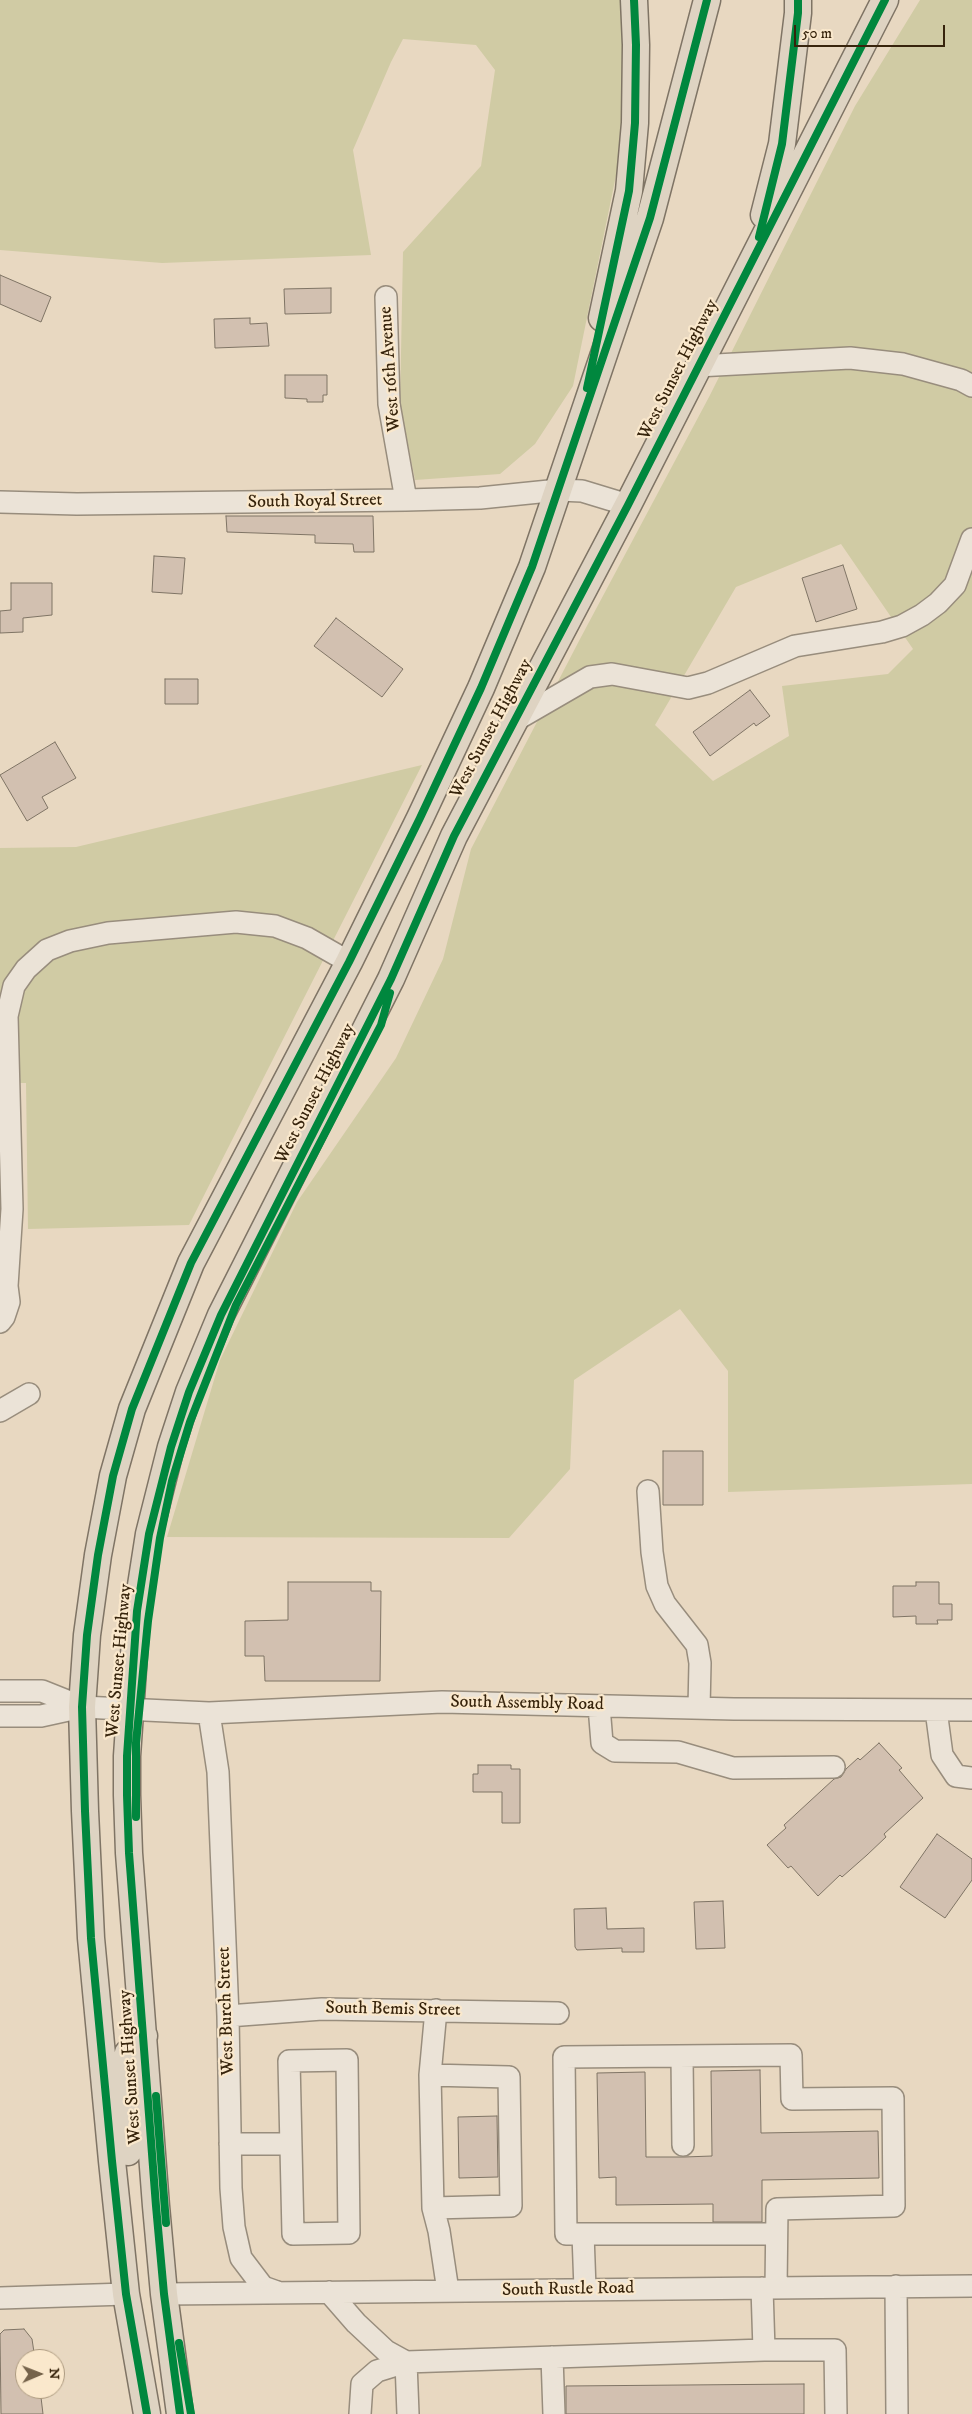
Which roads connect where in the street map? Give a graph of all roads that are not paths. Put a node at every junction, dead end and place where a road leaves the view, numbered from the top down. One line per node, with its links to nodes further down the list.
1 (634, 0): 9 (main road)
2 (707, 0): 9 (main road, West Sunset Highway)
3 (798, 0): 5 (main road)
4 (885, 0): 5 (main road, West Sunset Highway)
5 (753, 259): 7 (main road, West Sunset Highway)
6 (386, 297): 11 (street, West 16th Avenue)
7 (697, 366): 8 (street); 13 (main road, West Sunset Highway)
8 (972, 386)
9 (573, 449): 10 (main road, West Sunset Highway)
10 (559, 490): 11 (street, South Royal Street); 13 (street, South Royal Street); 16 (main road, West Sunset Highway)
11 (406, 500): 12 (street, South Royal Street)
12 (0, 502)
13 (628, 505): 15 (main road, West Sunset Highway)
14 (972, 539): 15 (street)
15 (514, 721): 24 (main road, West Sunset Highway)
16 (349, 962): 17 (street); 23 (main road, West Sunset Highway)
17 (0, 1322)
18 (29, 1394): 19 (street)
19 (0, 1411)
20 (648, 1491): 25 (street)
21 (0, 1691): 23 (street, South Assembly Road)
22 (599, 1706): 25 (street, South Assembly Road); 28 (street, South Assembly Road); 30 (street)
23 (82, 1707): 24 (street, South Assembly Road); 29 (street, South Assembly Road); 51 (main road, West Sunset Highway)
24 (131, 1708): 28 (street, South Assembly Road); 35 (main road, West Sunset Highway)
25 (699, 1708): 26 (street, South Assembly Road)
26 (936, 1710): 27 (street, South Assembly Road); 31 (street)
27 (972, 1710)
28 (209, 1713): 34 (street, West Burch Street)
29 (0, 1716)
30 (834, 1767)
31 (972, 1778)
32 (436, 2010): 33 (street, South Bemis Street); 34 (street, South Bemis Street); 37 (street)
33 (558, 2014)
34 (228, 2016): 38 (street, West Burch Street)
35 (144, 2036): 51 (main road); 52 (main road, West Sunset Highway)
36 (682, 2057): 40 (street); 42 (street); 43 (street)
37 (430, 2075): 41 (street); 41 (street)
38 (230, 2144): 39 (street); 49 (street, West Burch Street)
39 (290, 2144): 39 (street)
40 (683, 2145)
41 (433, 2208): 48 (street)
42 (583, 2234): 43 (street); 47 (street)
43 (776, 2234): 46 (street)
44 (896, 2286): 45 (street, South Rustle Road); 46 (street, South Rustle Road); 64 (street)
45 (972, 2286)
46 (769, 2288): 47 (street, South Rustle Road); 54 (street)
47 (585, 2289): 48 (street, South Rustle Road)
48 (448, 2291): 50 (street, South Rustle Road)
49 (277, 2292): 50 (street, South Rustle Road); 52 (street, South Rustle Road)
50 (329, 2292): 56 (street)
51 (126, 2294): 53 (street); 57 (main road, West Sunset Highway); 58 (main road)
52 (164, 2294): 59 (main road, West Sunset Highway)
53 (0, 2298)
54 (764, 2350): 55 (street); 63 (street)
55 (552, 2357): 56 (street); 62 (street)
56 (406, 2362): 60 (street); 61 (street)
57 (147, 2414)
58 (161, 2414)
59 (180, 2414)
60 (360, 2414)
61 (408, 2414)
62 (554, 2414)
63 (836, 2414)
64 (897, 2414)

